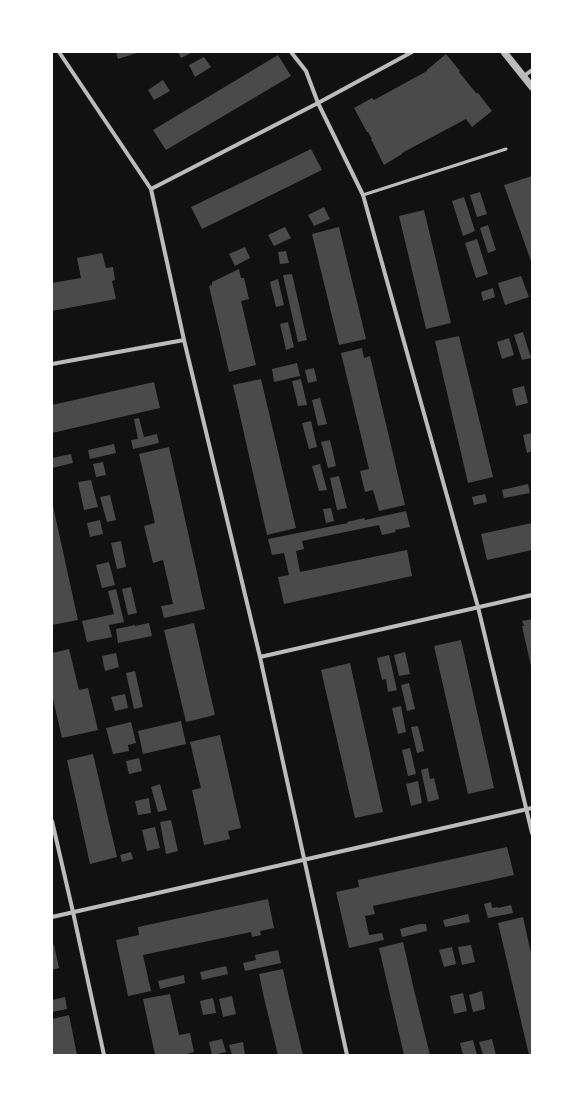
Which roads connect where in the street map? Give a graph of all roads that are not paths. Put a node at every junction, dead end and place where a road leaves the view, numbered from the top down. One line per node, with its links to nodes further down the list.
1 (59, 52): 10 (street)
2 (291, 52): 8 (street)
3 (412, 52): 8 (street)
4 (504, 52): 6 (street)
5 (532, 70): 6 (street)
6 (524, 76): 7 (street)
7 (532, 87)
8 (318, 103): 10 (street); 11 (street)
9 (506, 149): 11 (lane)
10 (151, 189): 12 (street)
11 (363, 195): 15 (street)
12 (184, 340): 13 (street); 16 (street)
13 (52, 364)
14 (532, 595): 15 (street)
15 (478, 607): 16 (street); 18 (street)
16 (260, 657): 21 (street)
17 (532, 808): 18 (street)
18 (526, 810): 20 (street); 21 (street)
19 (52, 820): 22 (street)
20 (532, 834)
21 (305, 860): 22 (street); 25 (street)
22 (73, 912): 23 (street); 24 (street)
23 (52, 917)
24 (104, 1055)
25 (347, 1055)

